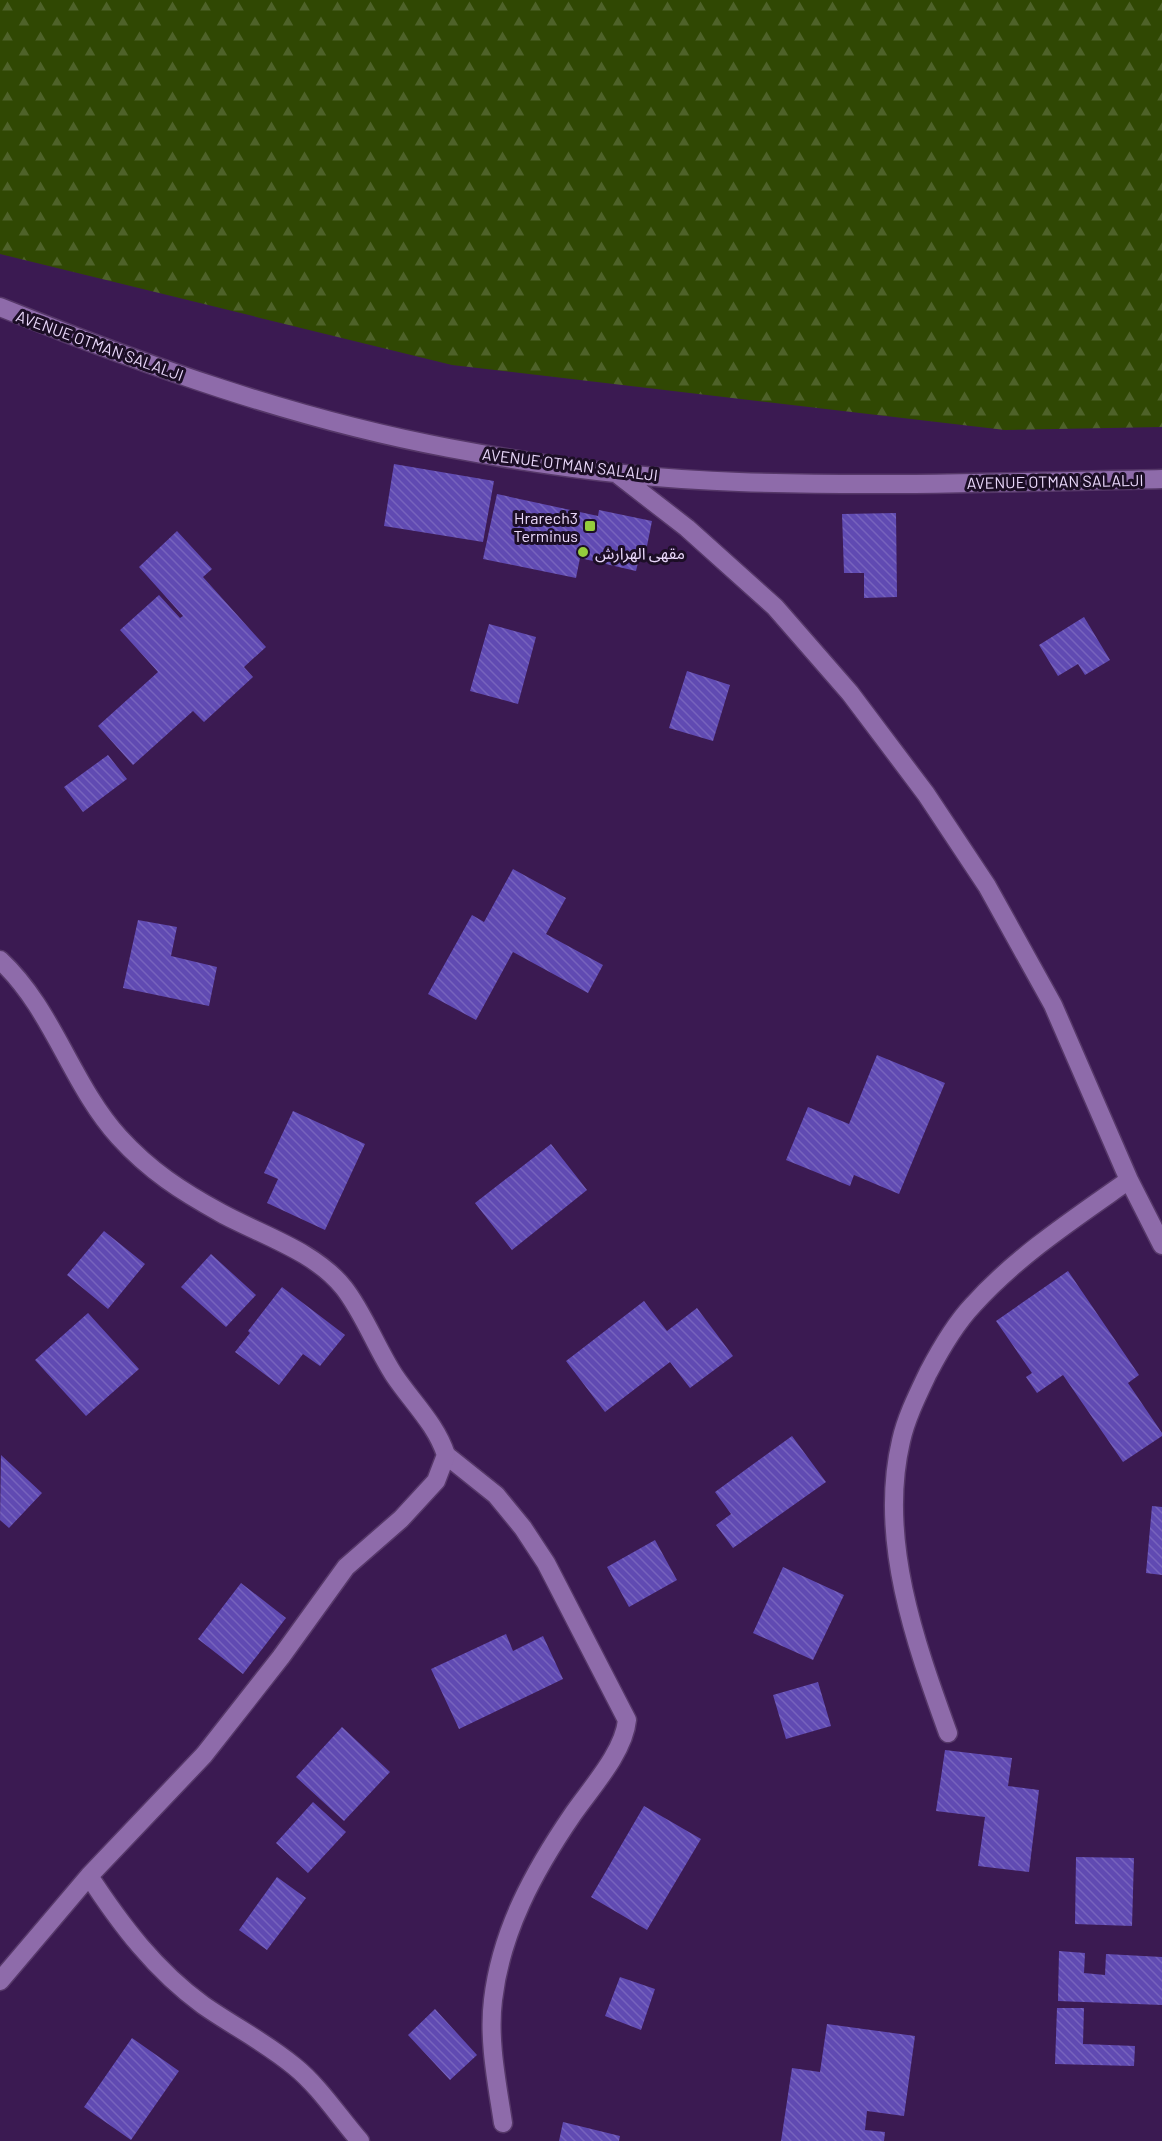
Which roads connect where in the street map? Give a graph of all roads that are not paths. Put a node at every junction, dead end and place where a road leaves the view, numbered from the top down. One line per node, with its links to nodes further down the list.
1 (0, 307): 2 (street, AVENUE OTMAN SALALJI)
2 (616, 473): 3 (street, AVENUE OTMAN SALALJI); 5 (street)
3 (1162, 479)
4 (0, 960): 7 (street)
5 (1129, 1180): 6 (street); 8 (street)
6 (1162, 1245)
7 (446, 1455): 9 (street); 11 (street)
8 (948, 1733)
9 (89, 1876): 10 (street); 12 (street)
10 (0, 1982)
11 (503, 2123)
12 (360, 2141)

